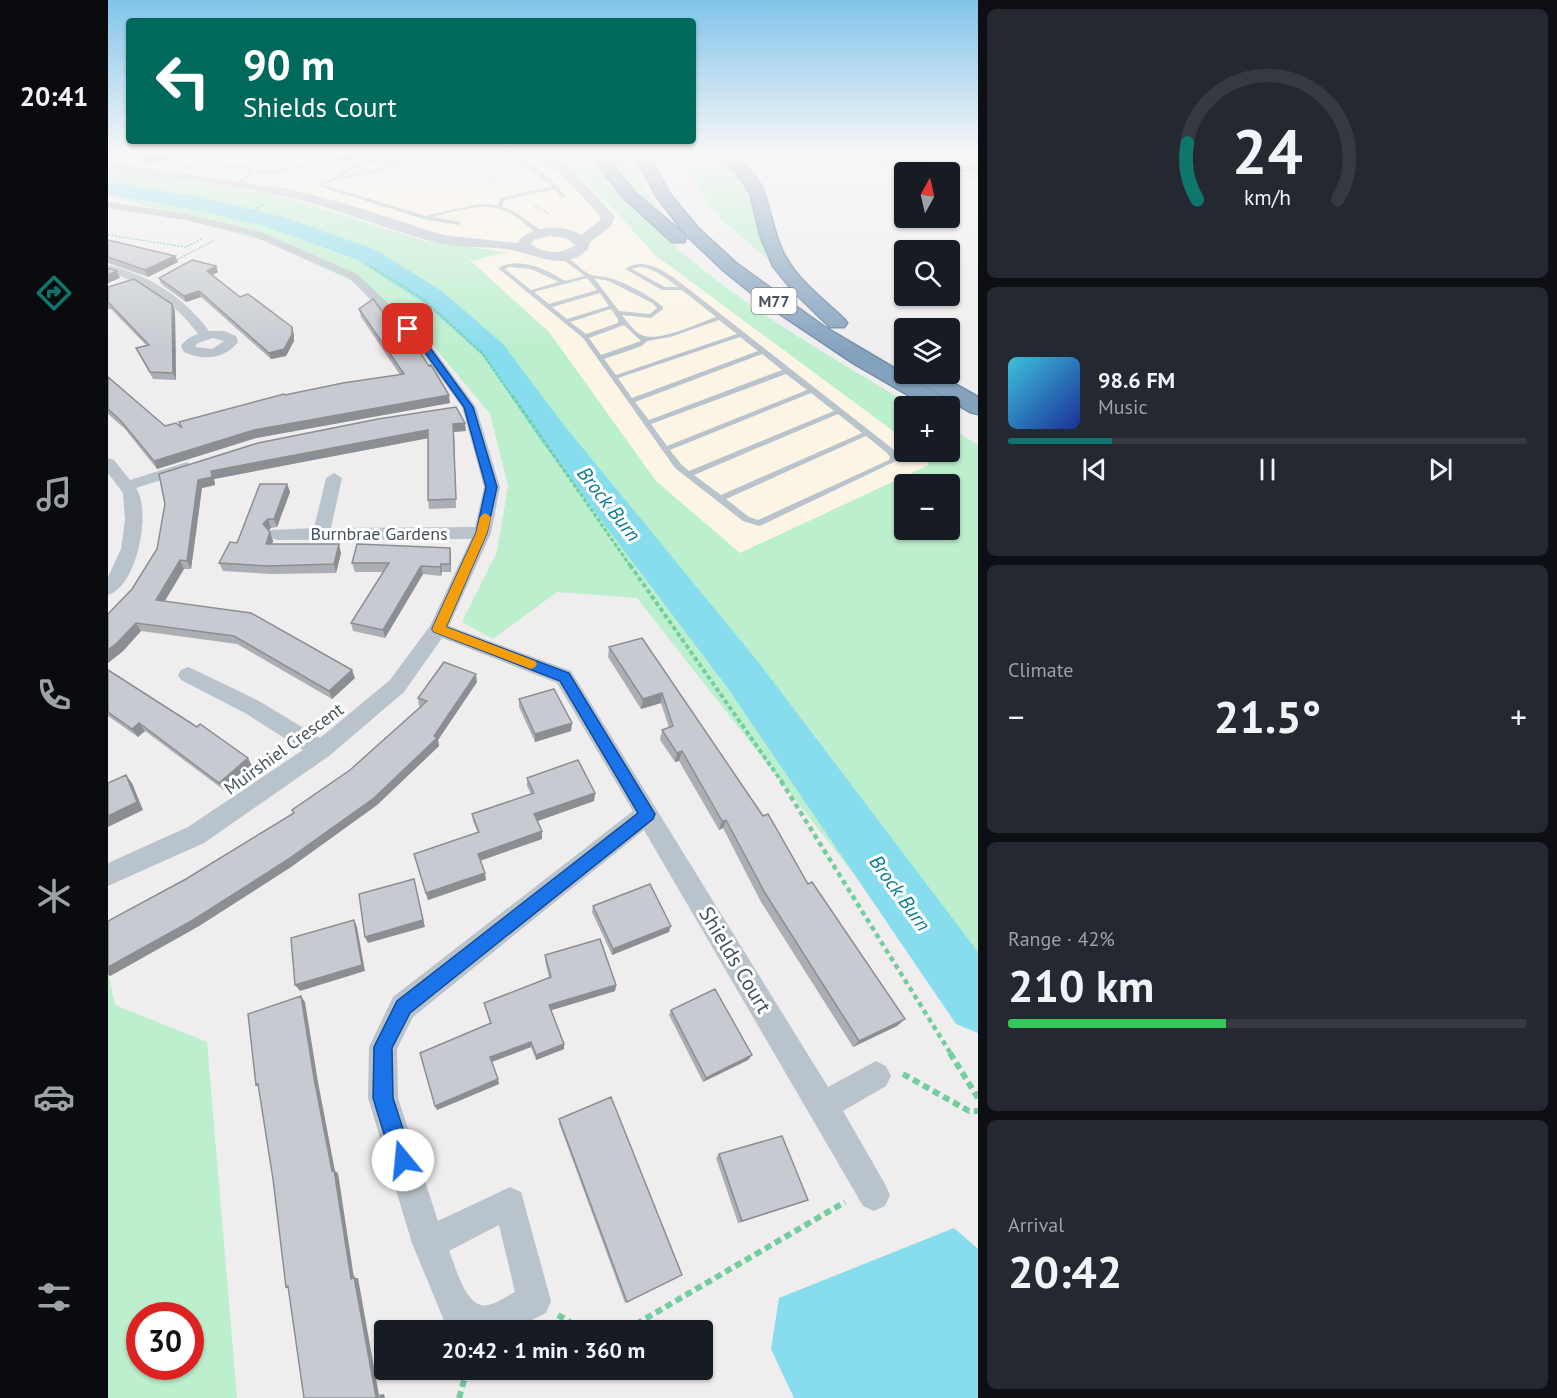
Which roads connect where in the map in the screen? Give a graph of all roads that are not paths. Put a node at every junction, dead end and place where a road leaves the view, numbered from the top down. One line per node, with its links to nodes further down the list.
1 (213, 220): 54 (street, Muirshiel Crescent)
2 (383, 220): 11 (street)
3 (440, 220): 9 (lane)
4 (522, 220): 10 (lane)
5 (607, 220): 12 (street)
6 (656, 220): 27 (highway)
7 (683, 220): 27 (highway, M77)
8 (765, 220): 27 (highway)
9 (459, 223)
10 (541, 233): 11 (street); 12 (street)
11 (525, 244): 12 (street)
12 (572, 250): 15 (lane)
13 (108, 268): 16 (street)
14 (764, 272): 27 (highway, M77)
15 (590, 276): 17 (lane); 20 (lane); 24 (lane)
16 (144, 280): 18 (street); 28 (street)
17 (563, 282): 21 (lane); 21 (lane)
18 (118, 286)
19 (681, 289): 19 (lane); 25 (lane)
20 (601, 291): 22 (lane); 23 (lane)
21 (529, 292): 22 (lane)
22 (548, 306): 26 (lane)
23 (612, 307): 24 (lane); 26 (lane)
24 (619, 316): 30 (lane); 31 (lane)
25 (720, 318): 29 (lane); 31 (lane)
26 (566, 321): 30 (lane)
27 (830, 329): 34 (highway, M77); 39 (highway, M77)
28 (205, 335)
29 (741, 335): 32 (lane); 36 (lane)
30 (585, 337): 33 (lane)
31 (643, 339): 33 (lane)
32 (762, 352): 35 (lane); 40 (lane)
33 (599, 358): 36 (lane)
34 (894, 359)
35 (787, 371): 38 (lane); 44 (lane)
36 (614, 378): 40 (lane)
37 (938, 384): 41 (highway)
38 (812, 390): 42 (lane); 47 (lane)
39 (927, 396)
40 (630, 401): 44 (lane)
41 (978, 407)
42 (839, 411): 46 (lane); 50 (lane)
43 (960, 417): 45 (highway)
44 (647, 423): 47 (lane)
45 (978, 428)
46 (867, 434): 53 (lane); 53 (lane)
47 (666, 448): 50 (lane)
48 (202, 462): 52 (street)
49 (108, 463): 52 (street)
50 (689, 474): 53 (lane)
51 (334, 478): 56 (street)
52 (126, 486): 57 (street)
53 (720, 499)
54 (482, 533): 56 (street, Burnbrae Gardens); 58 (street, Muirshiel Crescent)
55 (277, 534): 56 (street, Burnbrae Gardens)
56 (321, 534)
57 (108, 590)
58 (438, 629): 60 (street, Muirshiel Crescent); 61 (street, Shields Court)
59 (188, 675): 60 (street)
60 (321, 750): 62 (street, Muirshiel Crescent)
61 (647, 814): 64 (street, Shields Court); 66 (street)
62 (108, 875)
63 (876, 1076): 64 (street)
64 (823, 1106): 65 (street, Shields Court)
65 (872, 1191)
66 (429, 1243)

